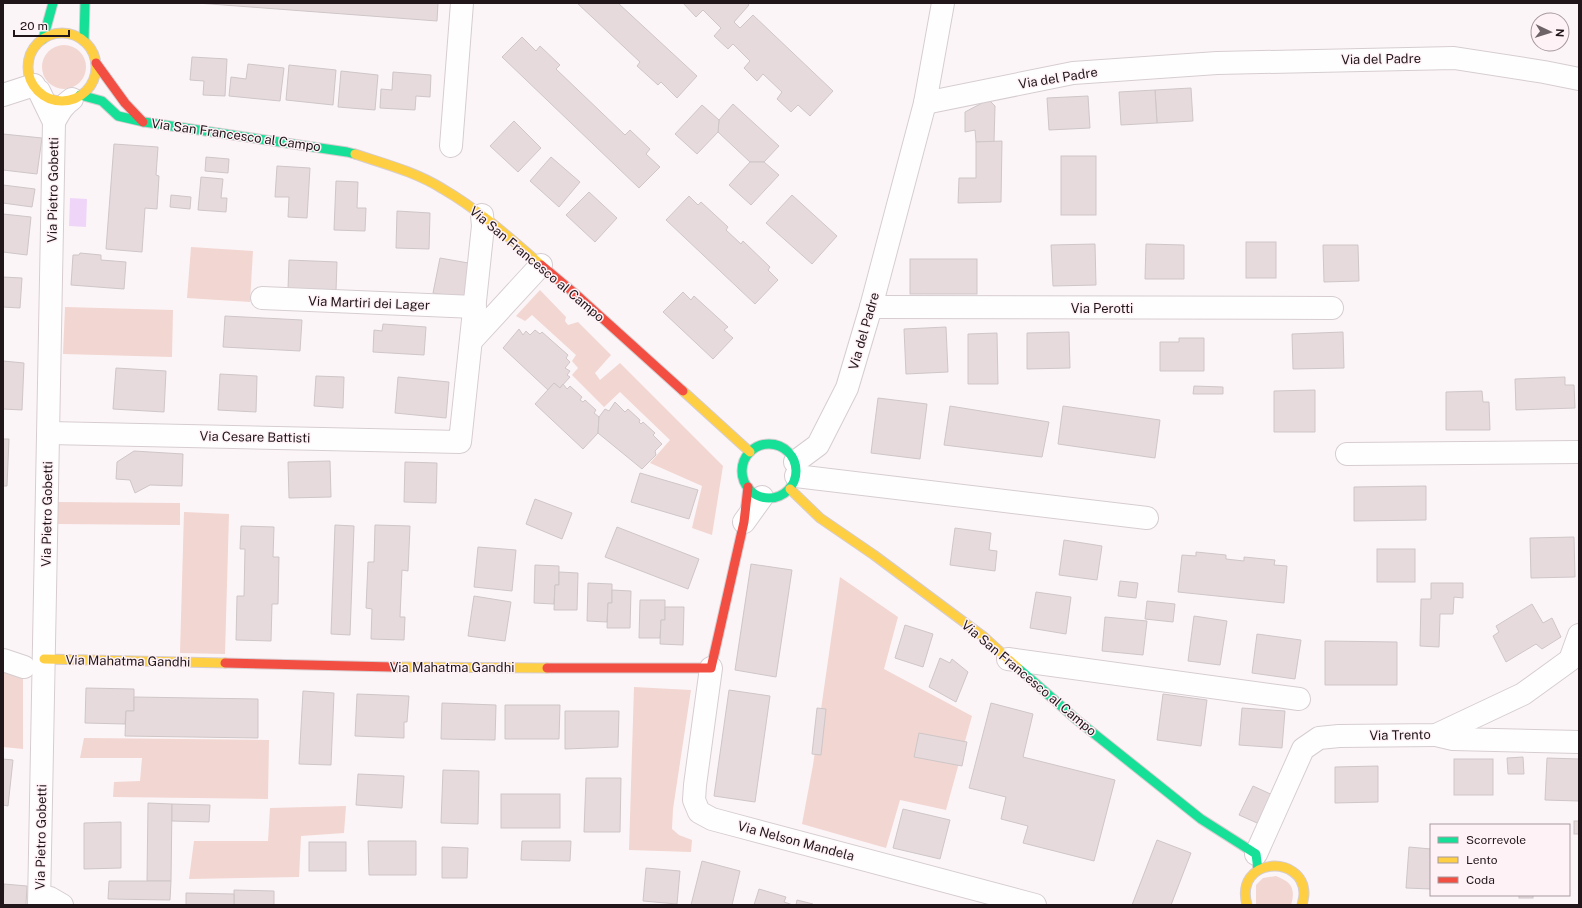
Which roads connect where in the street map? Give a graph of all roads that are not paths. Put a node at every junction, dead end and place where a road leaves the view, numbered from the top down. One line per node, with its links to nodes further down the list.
1 (54, 3): 5 (street)
2 (85, 3): 6 (street)
3 (462, 3): 15 (street)
4 (943, 3): 12 (street)
5 (43, 39): 6 (street); 9 (street)
6 (84, 41): 7 (street)
7 (96, 63): 11 (street); 14 (street, Via San Francesco al Campo)
8 (1579, 79): 12 (street, Via del Padre)
9 (37, 88): 10 (street); 11 (street); 13 (street, Via Pietro Gobetti)
10 (3, 95)
11 (76, 97): 13 (street, Via Pietro Gobetti); 14 (street, Via San Francesco al Campo)
12 (925, 103): 20 (street, Via del Padre)
13 (54, 122): 23 (street, Via Pietro Gobetti)
14 (144, 122): 16 (street, Via San Francesco al Campo)
15 (451, 146)
16 (482, 215): 17 (street, Via San Francesco al Campo); 19 (street)
17 (541, 265): 22 (street); 24 (street, Via San Francesco al Campo)
18 (262, 298): 19 (street, Via Martiri dei Lager)
19 (475, 307): 22 (street)
20 (871, 307): 21 (street, Via Perotti); 27 (street, Via del Padre)
21 (1332, 308)
22 (472, 340): 23 (street, Via Cesare Battisti)
23 (49, 433): 32 (street, Via Pietro Gobetti)
24 (750, 452): 27 (street); 28 (street)
25 (1579, 452): 26 (street)
26 (1348, 454)
27 (794, 476): 28 (street); 29 (street); 33 (street, Via San Francesco al Campo)
28 (755, 492): 30 (street)
29 (1147, 518)
30 (744, 522): 36 (street)
31 (1579, 636): 38 (street, Via Trento)
32 (44, 659): 36 (street, Via Mahatma Gandhi); 41 (street, Via Pietro Gobetti)
33 (1008, 659): 37 (street); 40 (street, Via San Francesco al Campo)
34 (3, 660): 35 (street)
35 (24, 667)
36 (711, 668): 43 (street, Via Nelson Mandela)
37 (1299, 698)
38 (1436, 735): 39 (street); 40 (street, Via Trento)
39 (1579, 742)
40 (1257, 862): 44 (street); 45 (street)
41 (39, 900): 42 (street)
42 (62, 905)
43 (1035, 905)
44 (1247, 905)
45 (1302, 905)

